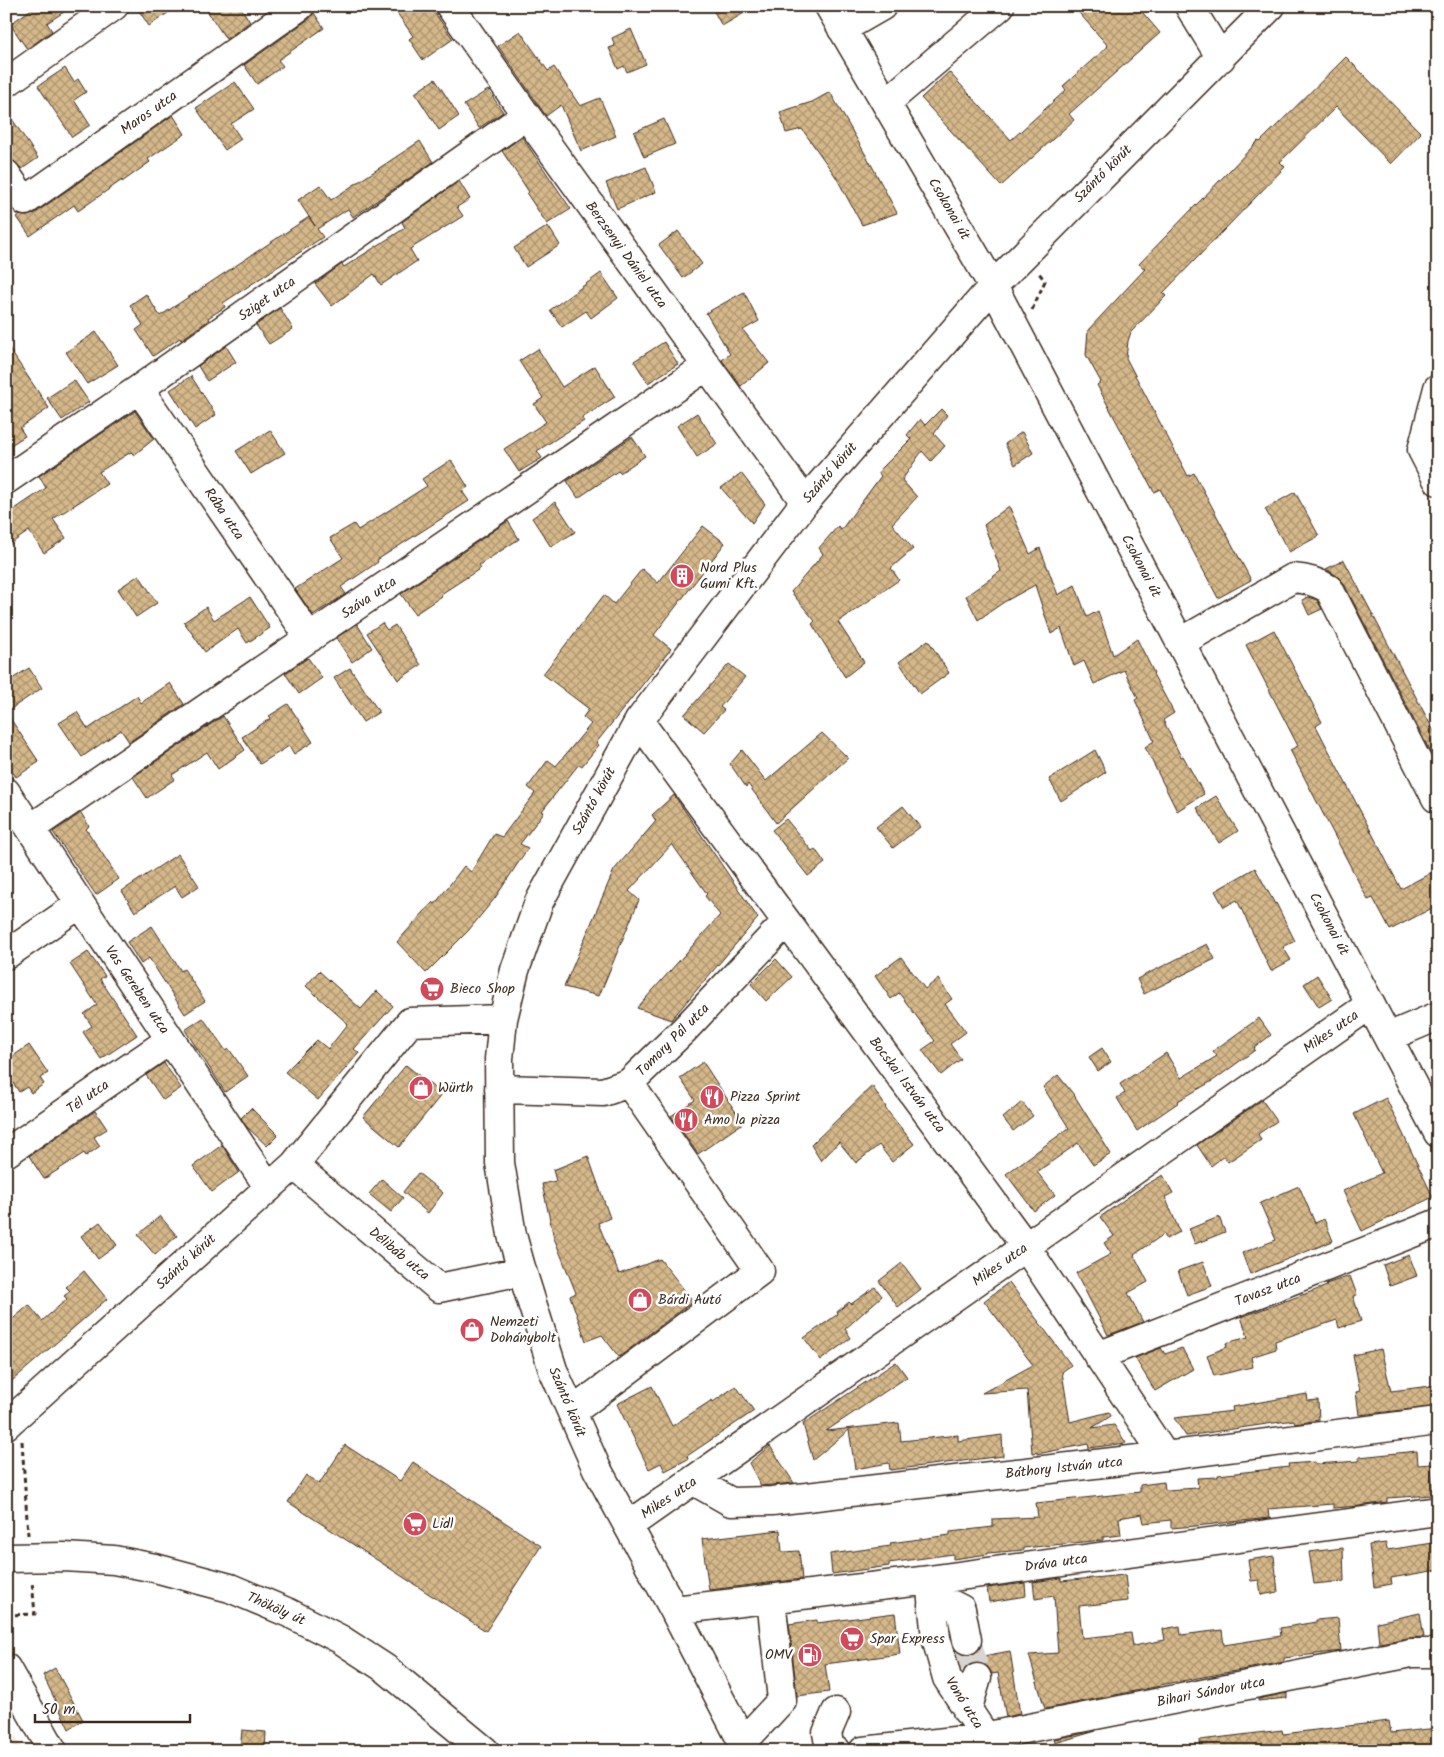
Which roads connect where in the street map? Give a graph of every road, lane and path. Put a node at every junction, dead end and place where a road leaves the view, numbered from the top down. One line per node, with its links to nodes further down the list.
1 (114, 6): 10 (street)
2 (300, 6): 13 (street, Maros utca)
3 (450, 6): 12 (street, Berzsenyi Dániel utca)
4 (882, 6): 8 (street)
5 (1000, 6): 11 (street)
6 (1189, 6): 9 (street)
7 (1271, 6): 9 (street, Szántó körút)
8 (836, 17): 11 (street, Csokonai út)
9 (1221, 58): 14 (street, Szántó körút)
10 (6, 84)
11 (886, 103): 15 (street, Csokonai út)
12 (526, 115): 17 (street, Berzsenyi Dániel utca); 19 (street, Sziget utca)
13 (6, 174)
14 (1024, 255): 15 (street, Szántó körút); 16 (path)
15 (993, 286): 22 (street, Szántó körút); 24 (street, Csokonai út)
16 (1030, 316)
17 (707, 366): 22 (street, Berzsenyi Dániel utca); 23 (street, Száva utca)
18 (1438, 388): 21 (street)
19 (139, 389): 20 (street, Sziget utca); 23 (street, Rába utca)
20 (6, 480)
21 (1438, 481)
22 (805, 502): 25 (street, Szántó körút)
23 (310, 638): 28 (street, Száva utca)
24 (1181, 642): 27 (street); 32 (street, Csokonai út)
25 (639, 721): 30 (street, Bocskai István utca); 34 (street, Szántó körút)
26 (6, 792): 28 (street, Vas Gereben utca)
27 (1436, 798)
28 (31, 828): 29 (street, Vas Gereben utca)
29 (80, 904): 31 (street); 36 (street, Vas Gereben utca)
30 (786, 922): 37 (street, Tomory Pál utca); 44 (street, Bocskai István utca)
31 (6, 955)
32 (1371, 1004): 35 (street, Csokonai út); 44 (street, Mikes utca)
33 (1438, 1016): 35 (street)
34 (504, 1020): 38 (street, Szántó körút); 41 (street, Szántó körút)
35 (1388, 1037): 39 (street, Csokonai út)
36 (170, 1040): 40 (street, Tél utca); 42 (street, Vas Gereben utca)
37 (629, 1083): 38 (street, Tomory Pál utca); 47 (street)
38 (499, 1090): 45 (street, Szántó körút)
39 (1438, 1133)
40 (6, 1153)
41 (294, 1165): 42 (street, Szántó körút); 45 (street, Délibáb utca)
42 (268, 1188): 48 (street, Szántó körút)
43 (1438, 1223): 46 (street, Tavasz utca)
44 (1026, 1247): 46 (street, Bocskai István utca); 51 (street, Mikes utca)
45 (522, 1271): 47 (street, Szántó körút)
46 (1098, 1356): 50 (street, Bocskai István utca)
47 (572, 1412): 53 (street, Szántó körút)
48 (13, 1419): 54 (path)
49 (1438, 1421): 50 (street, Báthory István utca)
50 (1165, 1456): 51 (street, Báthory István utca)
51 (694, 1481): 53 (street, Mikes utca)
52 (1438, 1511): 55 (street, Dráva utca)
53 (628, 1526): 57 (street, Szántó körút)
54 (18, 1558): 58 (path); 69 (street, Thököly út)
55 (931, 1593): 56 (street, Dráva utca); 59 (street); 64 (street, Vonó utca)
56 (772, 1599): 57 (street, Dráva utca); 67 (street)
57 (674, 1610): 67 (street, Szántó körút)
58 (6, 1615)
59 (967, 1640)
60 (1438, 1653): 66 (street, Bihari Sándor utca)
61 (6, 1668): 63 (street)
62 (976, 1678): 64 (street)
63 (13, 1695): 68 (street)
64 (967, 1711): 66 (street, Vonó utca)
65 (836, 1712): 70 (street)
66 (986, 1743): 71 (street, Vonó utca)
67 (745, 1748)
68 (53, 1751)
69 (485, 1751)
70 (836, 1751)
71 (863, 1751)

